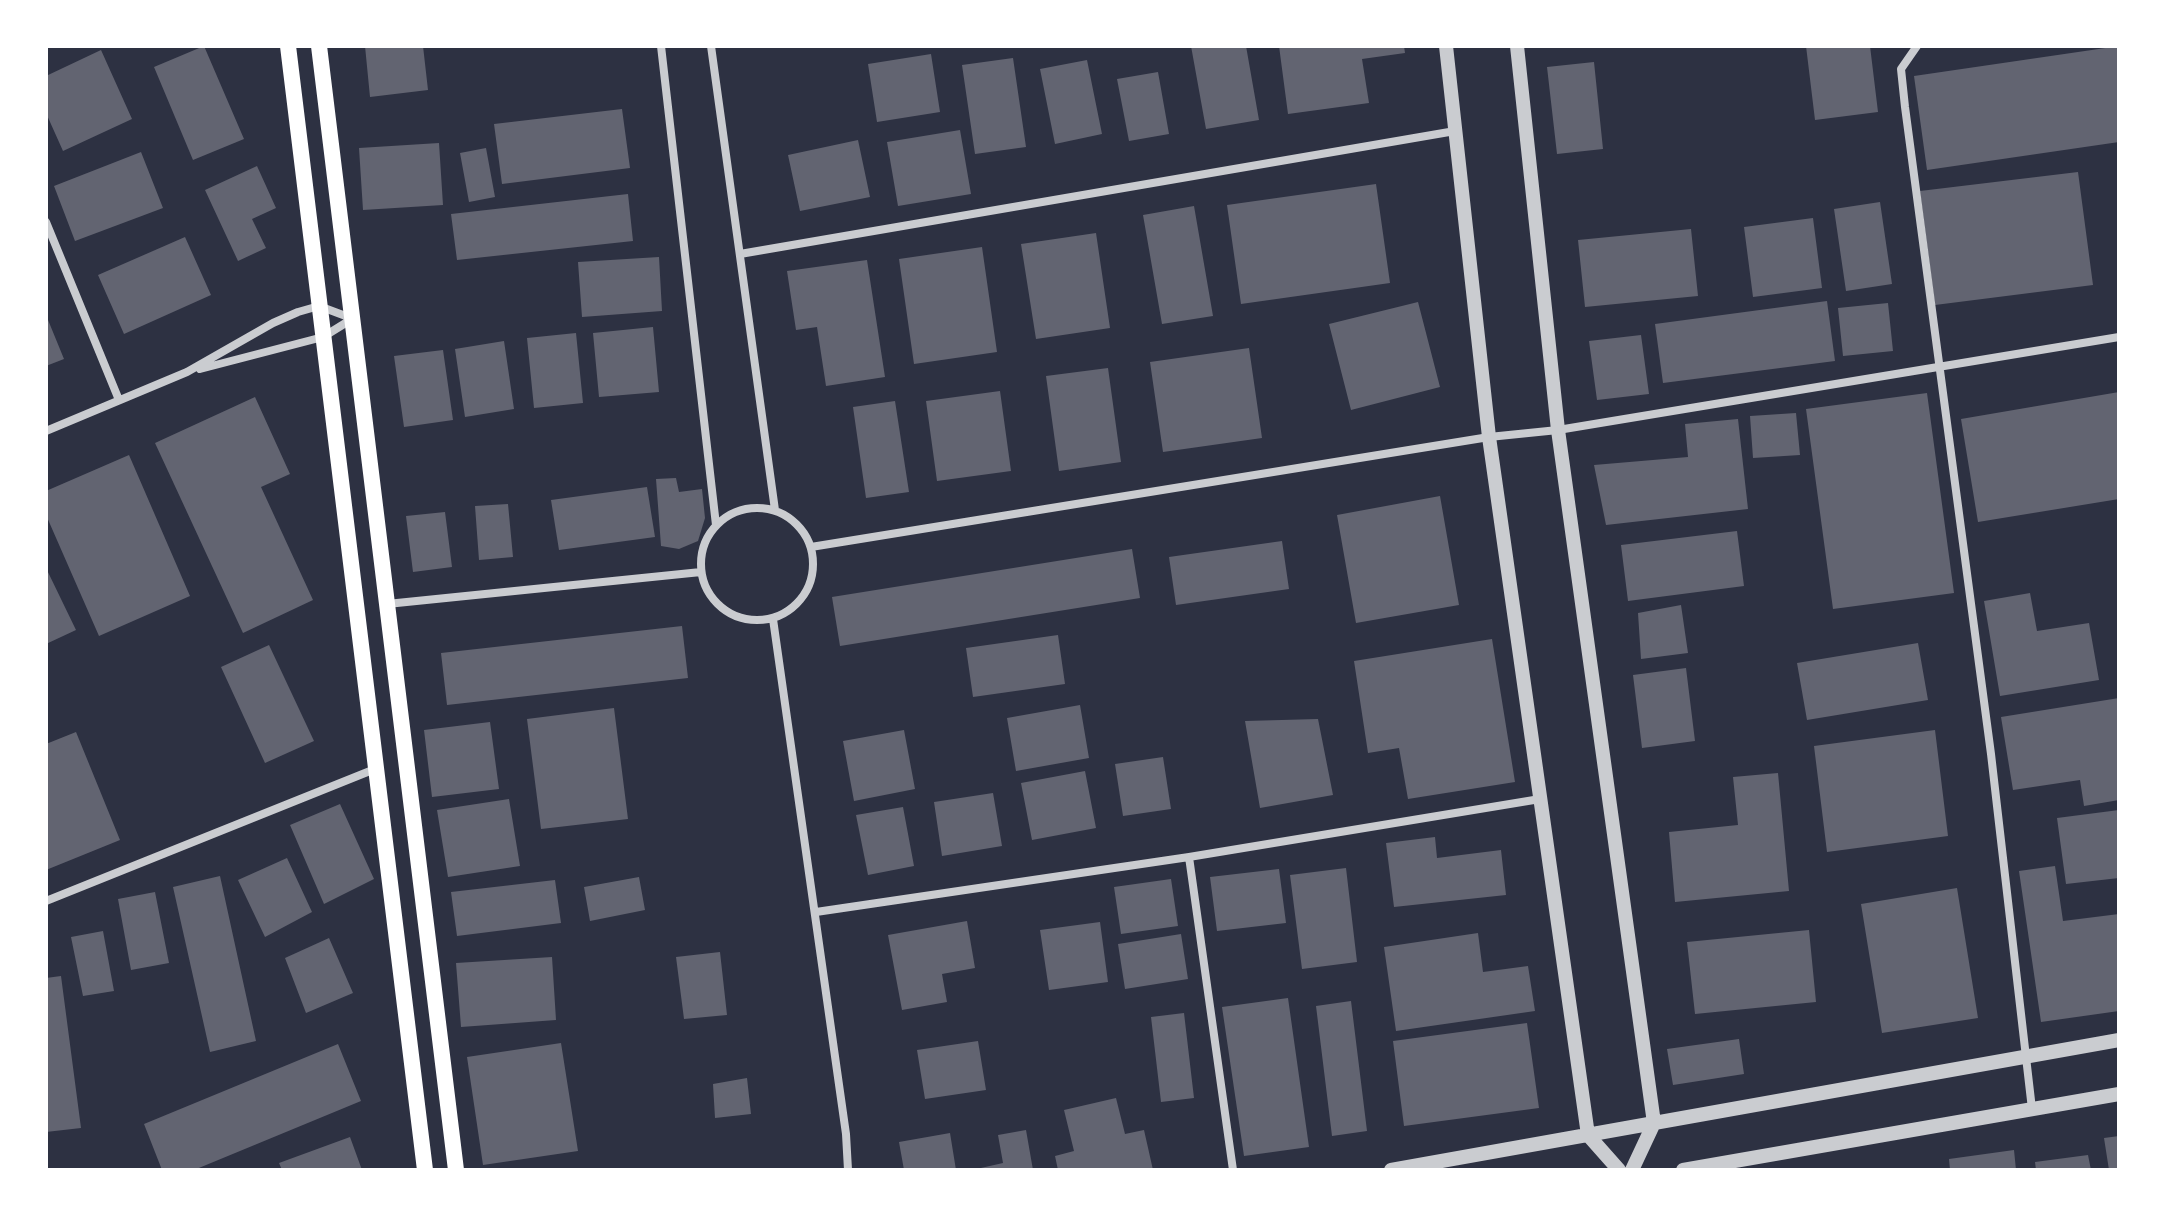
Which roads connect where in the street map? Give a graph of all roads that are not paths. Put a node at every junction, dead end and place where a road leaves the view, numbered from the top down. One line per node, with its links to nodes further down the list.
1 (288, 46): 11 (main road)
2 (319, 46): 12 (main road)
3 (661, 46): 22 (street)
4 (711, 46): 10 (street)
5 (1446, 46): 8 (street)
6 (1517, 46): 18 (street)
7 (1917, 46): 15 (street)
8 (1455, 131): 10 (street); 20 (street)
9 (46, 222): 17 (street)
10 (740, 254): 21 (street)
11 (319, 306): 12 (street); 13 (main road); 16 (street)
12 (352, 319): 13 (street); 25 (main road)
13 (323, 337): 16 (street); 27 (main road)
14 (2119, 337): 15 (street)
15 (1939, 367): 18 (street); 33 (street)
16 (187, 372): 17 (street)
17 (119, 400): 19 (street)
18 (1558, 430): 20 (street); 36 (street)
19 (46, 431)
20 (1489, 437): 23 (street); 28 (street)
21 (775, 510): 22 (street); 23 (street)
22 (716, 525): 24 (street)
23 (811, 547): 26 (street)
24 (701, 572): 25 (street); 26 (street)
25 (387, 604): 40 (main road)
26 (773, 619): 31 (street)
27 (375, 769): 30 (street); 39 (main road)
28 (1540, 799): 29 (street); 38 (street)
29 (1189, 857): 31 (street); 43 (street)
30 (46, 901)
31 (816, 912): 37 (street)
32 (2119, 1040): 33 (street)
33 (2026, 1057): 35 (street); 36 (street)
34 (2119, 1094): 35 (street)
35 (2032, 1109): 47 (street)
36 (1654, 1123): 38 (street); 46 (street)
37 (846, 1134): 41 (street); 42 (street)
38 (1588, 1135): 44 (street); 45 (street)
39 (425, 1170)
40 (456, 1170)
41 (848, 1170)
42 (855, 1170)
43 (1233, 1170)
44 (1391, 1170)
45 (1619, 1170)
46 (1632, 1170)
47 (1683, 1170)

